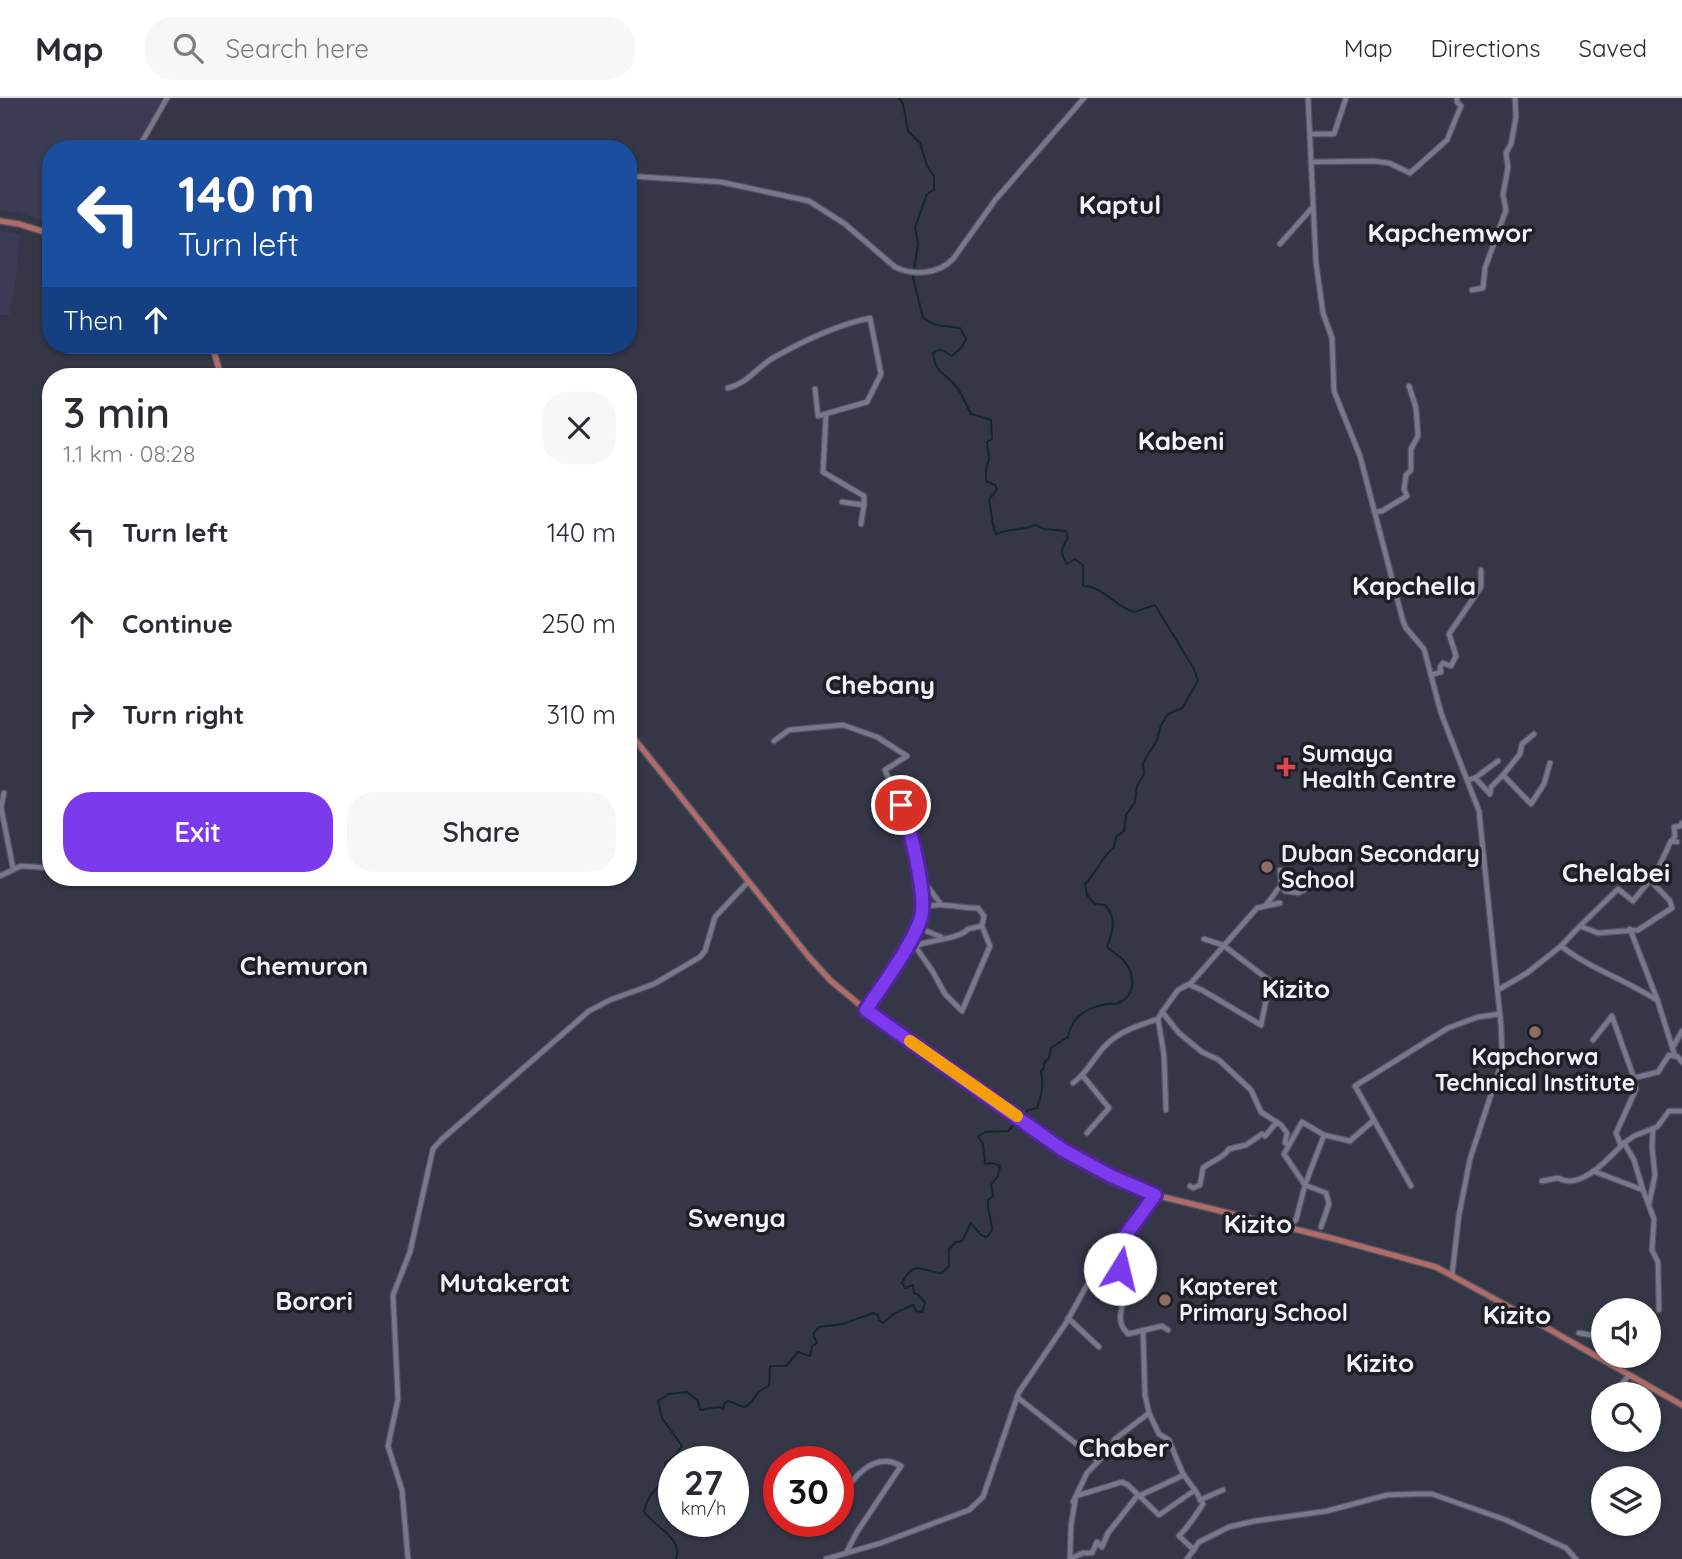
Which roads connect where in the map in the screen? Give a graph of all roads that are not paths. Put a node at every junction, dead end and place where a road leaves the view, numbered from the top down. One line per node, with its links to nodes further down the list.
1 (167, 98): 8 (street)
2 (1084, 98): 10 (street)
3 (1308, 98): 7 (street)
4 (1346, 98): 7 (street)
5 (1457, 98): 9 (street)
6 (1515, 98): 15 (street)
7 (1311, 134): 9 (street)
8 (143, 140)
9 (1311, 162): 11 (street)
10 (637, 177)
11 (1313, 208): 14 (street); 22 (street)
12 (0, 221): 13 (main road)
13 (42, 231)
14 (1280, 244)
15 (1472, 290)
16 (1409, 386): 22 (street)
17 (728, 388): 19 (street)
18 (815, 389): 19 (street)
19 (826, 414): 21 (street)
20 (842, 502): 21 (street)
21 (864, 505): 23 (street)
22 (1375, 512): 25 (street)
23 (861, 524)
24 (1481, 570): 25 (street)
25 (1431, 675): 33 (street)
26 (1534, 734): 31 (street)
27 (774, 741): 39 (street)
28 (637, 742): 43 (main road)
29 (1498, 761): 32 (street)
30 (1550, 762): 31 (street)
31 (1503, 775): 32 (street)
32 (1475, 778): 33 (street)
33 (1468, 780): 58 (street)
34 (4, 793): 37 (street)
35 (1682, 823): 42 (street)
36 (42, 867): 37 (street)
37 (13, 868): 41 (street)
38 (1280, 870): 44 (street)
39 (919, 874): 46 (street); 47 (street)
40 (1311, 874): 44 (street)
41 (0, 876)
42 (1650, 880): 50 (street); 52 (street)
43 (748, 881): 60 (main road); 116 (street)
44 (1281, 885): 48 (street)
45 (1280, 903): 48 (street)
46 (940, 904): 47 (street); 49 (street)
47 (922, 906): 51 (street)
48 (1265, 906): 55 (street)
49 (982, 926): 53 (street); 53 (street)
50 (1580, 926): 52 (street); 56 (street)
51 (916, 927): 53 (street); 60 (street)
52 (1630, 929): 59 (street)
53 (942, 938)
54 (1204, 939): 55 (street)
55 (1223, 945): 57 (street); 57 (street)
56 (1561, 946): 58 (street); 59 (street)
57 (1189, 985): 61 (street)
58 (1497, 990): 62 (street)
59 (1658, 1001): 66 (street)
60 (866, 1010): 87 (main road)
61 (1162, 1012): 63 (street); 75 (street)
62 (1500, 1014): 74 (street); 92 (street)
63 (1158, 1019): 69 (street); 72 (street)
64 (1681, 1033): 66 (street)
65 (1593, 1040): 70 (street)
66 (1672, 1048): 67 (street)
67 (1675, 1056): 68 (street); 70 (street)
68 (1682, 1062)
69 (1083, 1076): 71 (street); 77 (street)
70 (1634, 1078): 80 (street)
71 (1073, 1083)
72 (1166, 1110)
73 (1682, 1111): 76 (street)
74 (1374, 1120): 78 (street); 85 (street)
75 (1277, 1122): 79 (street); 84 (street)
76 (1653, 1129): 80 (street); 88 (street)
77 (1087, 1133)
78 (1324, 1135): 79 (street); 83 (street)
79 (1289, 1145): 83 (street)
80 (1623, 1145): 81 (street); 86 (street)
81 (1593, 1171): 82 (street); 86 (street)
82 (1542, 1181)
83 (1305, 1185): 89 (street); 90 (street)
84 (1190, 1186)
85 (1411, 1186)
86 (1643, 1190): 88 (street)
87 (1155, 1195): 89 (main road); 91 (street)
88 (1648, 1207): 93 (street)
89 (1286, 1227): 92 (main road)
90 (1321, 1227)
91 (1117, 1247): 94 (street); 95 (street)
92 (1452, 1275): 100 (main road)
93 (1659, 1298)
94 (1068, 1318): 99 (street); 102 (street)
95 (1143, 1330): 96 (street); 104 (street)
96 (1168, 1331)
97 (1579, 1333): 98 (street)
98 (1591, 1335)
99 (1099, 1347)
100 (1629, 1375): 101 (street); 103 (main road)
101 (1623, 1382)
102 (1017, 1397): 105 (street); 115 (street)
103 (1682, 1405)
104 (1149, 1413): 105 (street); 106 (street)
105 (1098, 1461): 111 (street)
106 (1184, 1475): 108 (street); 110 (street)
107 (854, 1477): 115 (street)
108 (1195, 1490): 110 (street); 112 (street)
109 (1223, 1490): 112 (street)
110 (1139, 1495): 111 (street); 111 (street)
111 (1076, 1496): 113 (street)
112 (1200, 1500): 114 (street)
113 (1073, 1503)
114 (1194, 1550): 118 (street); 119 (street)
115 (846, 1553): 117 (street)
116 (408, 1559)
117 (826, 1559)
118 (1187, 1559)
119 (1576, 1559)

